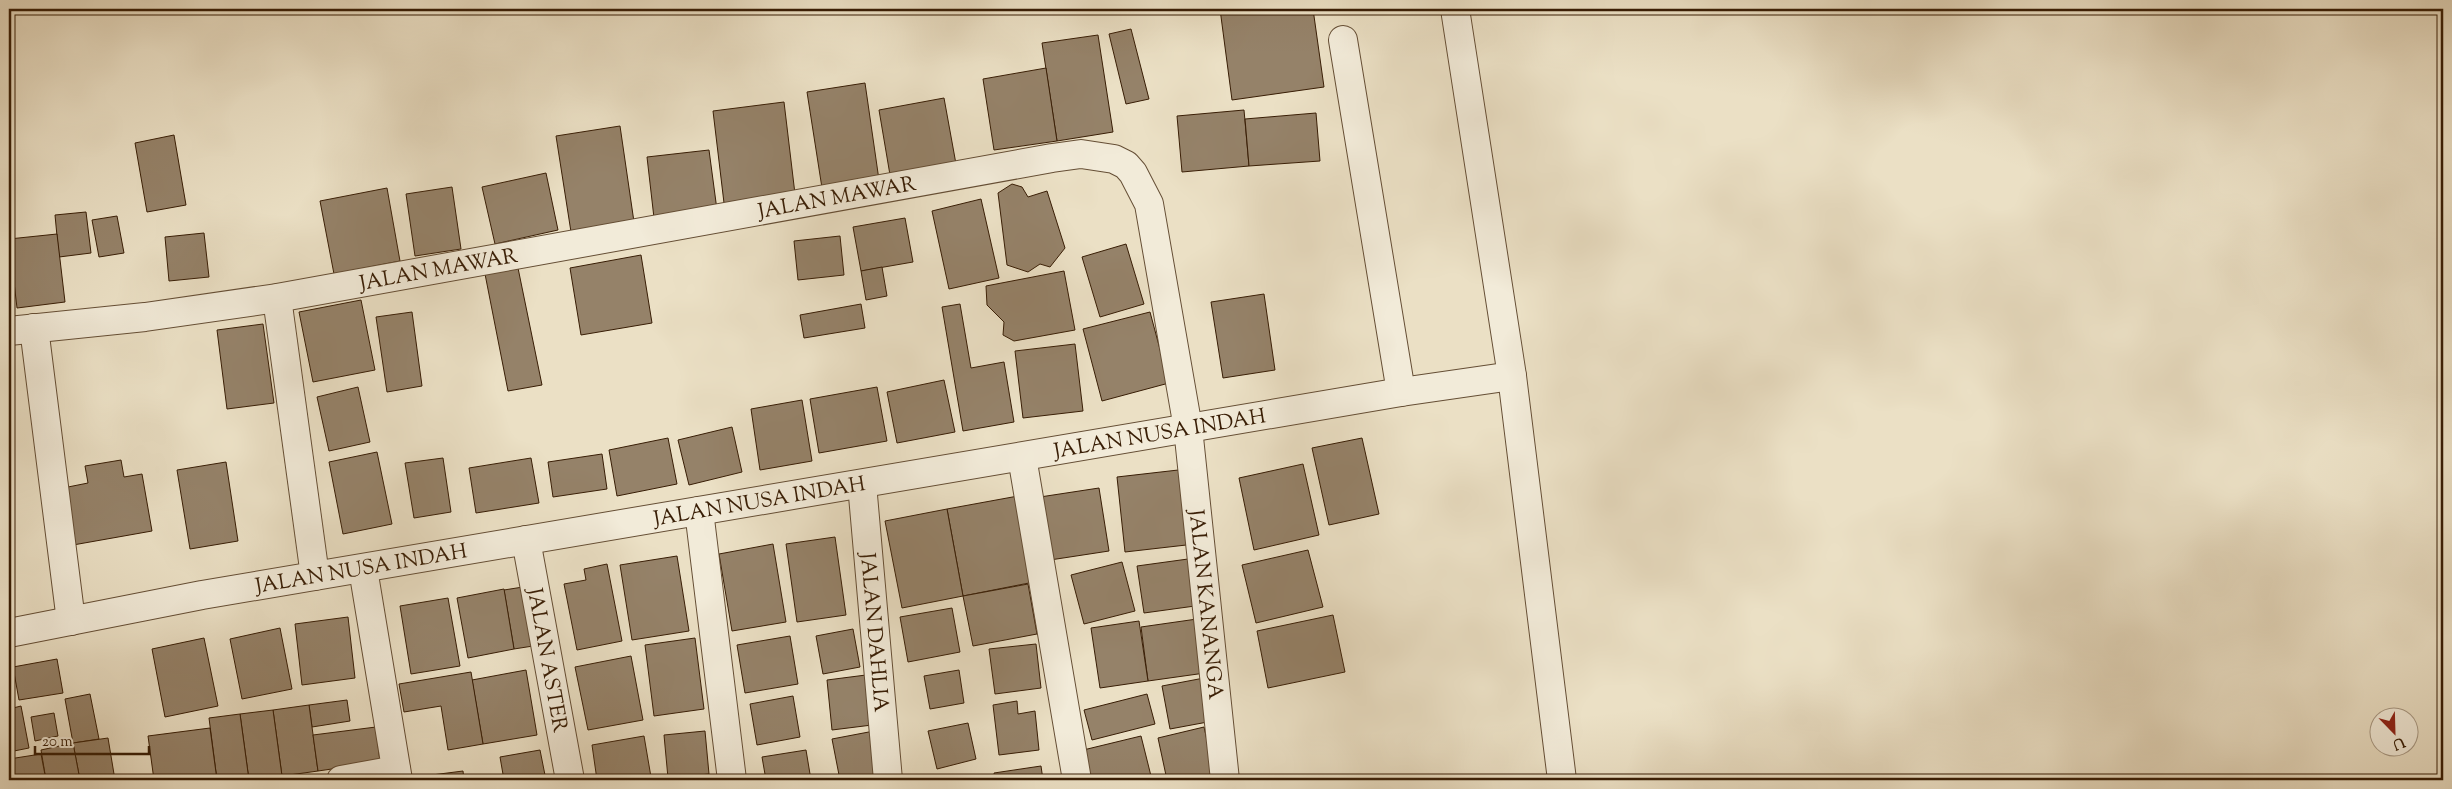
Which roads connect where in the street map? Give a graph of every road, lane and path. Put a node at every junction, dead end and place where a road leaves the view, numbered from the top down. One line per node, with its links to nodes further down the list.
1 (1455, 9): 5 (street)
2 (1342, 40): 6 (street)
3 (277, 298): 4 (street, JALAN MAWAR); 7 (street, JALAN MAWAR); 13 (street)
4 (22, 330): 14 (street)
5 (1500, 378): 6 (street, JALAN NUSA INDAH); 23 (street)
6 (1409, 391): 7 (street, JALAN NUSA INDAH)
7 (1188, 428): 8 (street, JALAN NUSA INDAH); 22 (street, JALAN KANANGA)
8 (1022, 457): 9 (street, JALAN NUSA INDAH); 21 (street)
9 (862, 484): 10 (street, JALAN NUSA INDAH); 20 (street, JALAN DAHLIA)
10 (699, 511): 11 (street, JALAN NUSA INDAH); 19 (street)
11 (526, 540): 12 (street, JALAN NUSA INDAH); 18 (street, JALAN ASTER)
12 (363, 569): 13 (street, JALAN NUSA INDAH); 16 (street)
13 (315, 576): 14 (street, JALAN NUSA INDAH)
14 (71, 621): 15 (street, JALAN NUSA INDAH)
15 (9, 633)
16 (397, 775): 17 (street)
17 (341, 780)
18 (570, 780)
19 (732, 780)
20 (888, 780)
21 (1076, 780)
22 (1225, 780)
23 (1562, 780)

